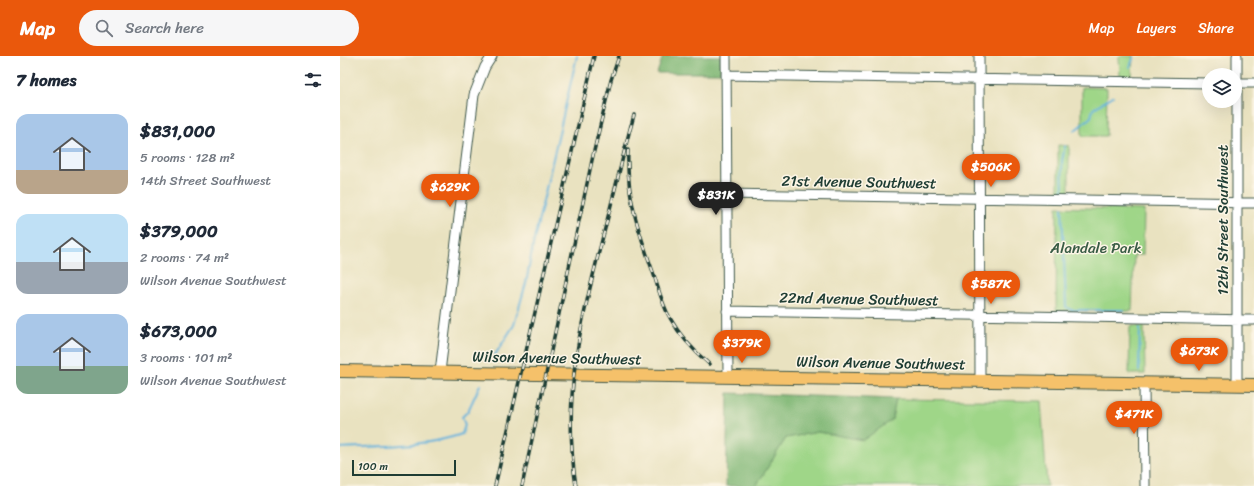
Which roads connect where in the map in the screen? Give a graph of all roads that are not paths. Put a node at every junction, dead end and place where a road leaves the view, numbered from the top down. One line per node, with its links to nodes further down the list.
1 (492, 56): 21 (street)
2 (726, 56): 6 (street)
3 (979, 56): 7 (street)
4 (1237, 56): 5 (street, 12th Street Southwest)
5 (1237, 68)
6 (726, 75): 7 (street); 12 (street)
7 (979, 79): 8 (street); 13 (street)
8 (1202, 83)
9 (1242, 83): 10 (street)
10 (1254, 84)
11 (1236, 108): 14 (street, 12th Street Southwest)
12 (727, 194): 13 (street, 21st Avenue Southwest); 16 (street)
13 (979, 198): 14 (street, 21st Avenue Southwest); 17 (street)
14 (1237, 202): 15 (street, 21st Avenue Southwest); 18 (street, 12th Street Southwest)
15 (1254, 202)
16 (727, 311): 17 (street, 22nd Avenue Southwest); 22 (street)
17 (980, 315): 18 (street, 22nd Avenue Southwest); 23 (street)
18 (1237, 320): 19 (street, 22nd Avenue Southwest); 25 (street, 12th Street Southwest)
19 (1254, 320)
20 (340, 371): 21 (main road, Wilson Avenue Southwest)
21 (440, 372): 22 (main road, Wilson Avenue Southwest)
22 (728, 376): 23 (main road, Wilson Avenue Southwest)
23 (980, 380): 24 (main road, Wilson Avenue Southwest)
24 (1144, 383): 25 (main road, Wilson Avenue Southwest); 27 (street)
25 (1237, 385): 26 (main road, Wilson Avenue Southwest)
26 (1254, 385)
27 (1144, 486)

